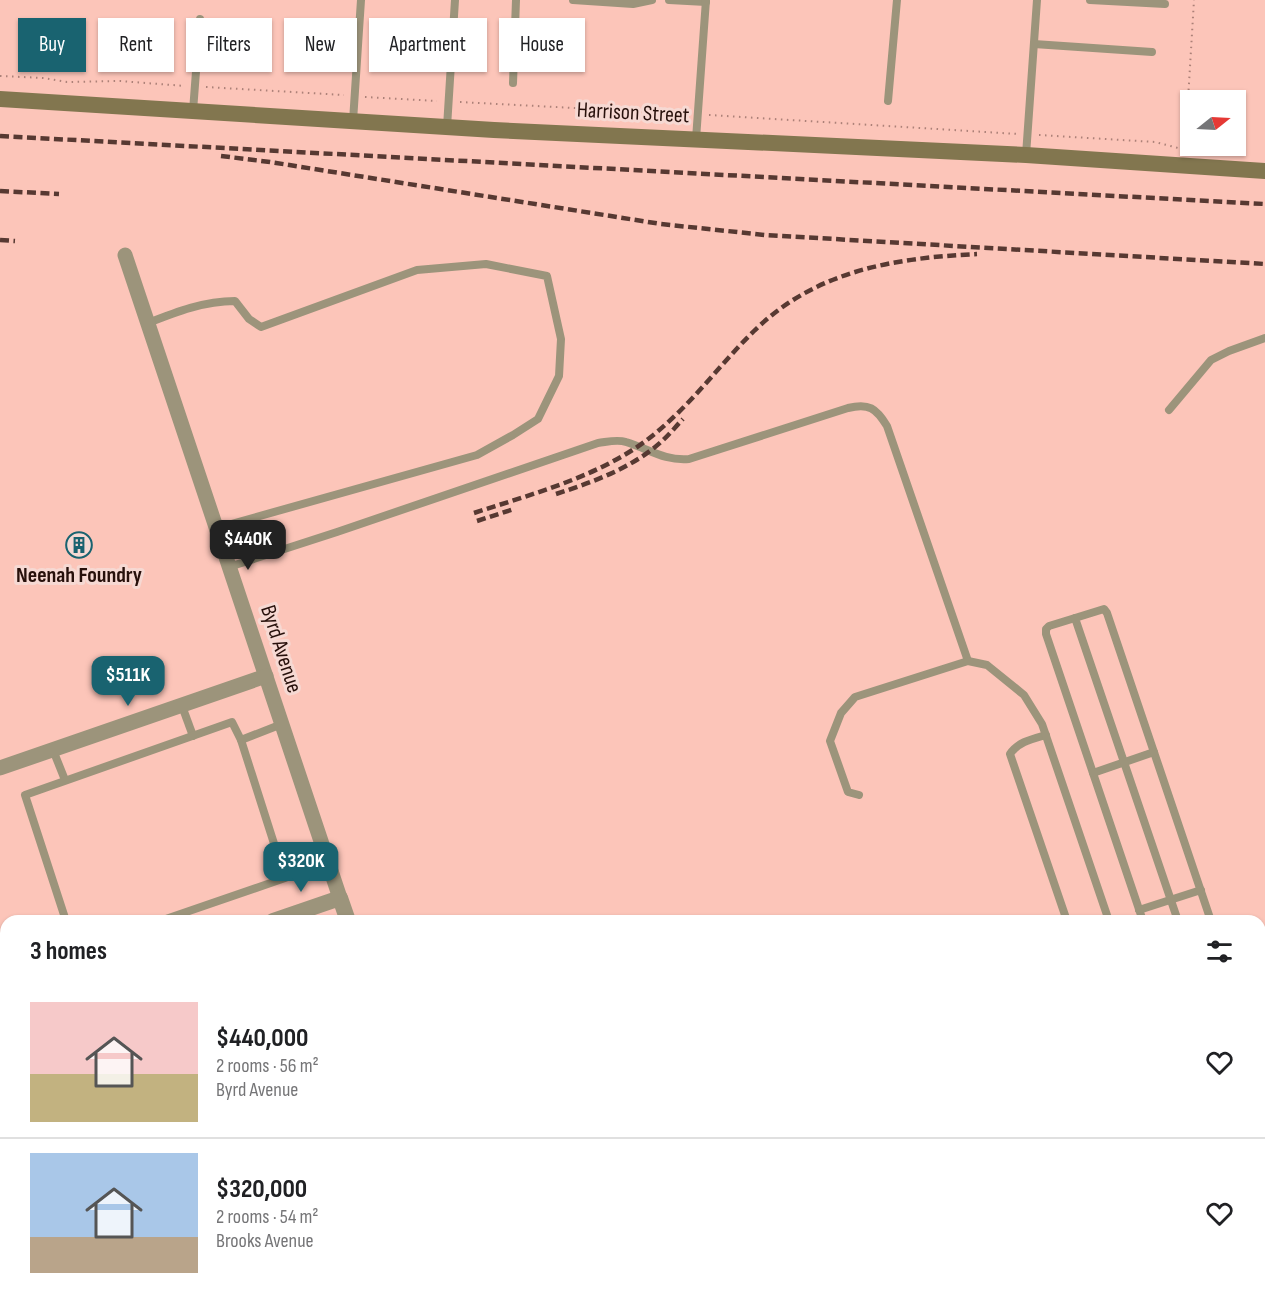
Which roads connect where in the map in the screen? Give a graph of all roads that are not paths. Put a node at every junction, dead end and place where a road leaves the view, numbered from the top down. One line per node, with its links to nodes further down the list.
1 (361, 0): 19 (lane)
2 (455, 0): 20 (lane)
3 (516, 0): 15 (lane)
4 (573, 0): 5 (lane)
5 (652, 0)
6 (669, 0): 10 (lane)
7 (897, 0): 17 (lane)
8 (1037, 0): 12 (lane)
9 (1090, 0): 11 (lane)
10 (706, 1): 21 (lane)
11 (1165, 4)
12 (1034, 44): 13 (lane); 22 (lane)
13 (1152, 52)
14 (196, 72): 18 (lane)
15 (513, 83)
16 (0, 99): 18 (main road, Harrison Street)
17 (888, 101)
18 (193, 111): 19 (main road, Harrison Street)
19 (353, 121): 20 (main road, Harrison Street)
20 (447, 127): 21 (main road, Harrison Street)
21 (696, 139): 22 (main road, Harrison Street)
22 (1026, 155): 23 (main road, Harrison Street)
23 (1265, 171)
24 (125, 255): 25 (street, Byrd Avenue)
25 (148, 323): 28 (street, Byrd Avenue); 28 (lane)
26 (1265, 338): 27 (lane)
27 (1168, 410)
28 (217, 528): 29 (street, Byrd Avenue)
29 (229, 567): 31 (lane); 32 (street, Byrd Avenue)
30 (1075, 618): 39 (lane); 40 (lane); 42 (lane)
31 (968, 661): 35 (lane); 44 (lane)
32 (266, 676): 33 (street); 34 (street, Byrd Avenue)
33 (182, 706): 36 (lane); 38 (street)
34 (282, 724): 37 (lane); 46 (street, Byrd Avenue)
35 (1046, 735): 53 (lane); 54 (lane)
36 (193, 736): 37 (lane); 43 (lane)
37 (241, 740): 50 (lane)
38 (53, 750): 41 (street); 43 (lane)
39 (1154, 752): 40 (lane); 45 (lane)
40 (1124, 762): 42 (lane); 47 (lane)
41 (0, 768)
42 (1093, 773): 48 (lane)
43 (65, 780): 49 (lane)
44 (859, 795)
45 (1201, 890): 47 (lane); 57 (lane)
46 (340, 898): 51 (street); 52 (street, Byrd Avenue)
47 (1170, 900): 48 (lane); 56 (lane)
48 (1139, 910): 55 (lane)
49 (64, 915)
50 (177, 915)
51 (290, 915)
52 (346, 915)
53 (1065, 915)
54 (1107, 915)
55 (1141, 915)
56 (1176, 915)
57 (1209, 915)

